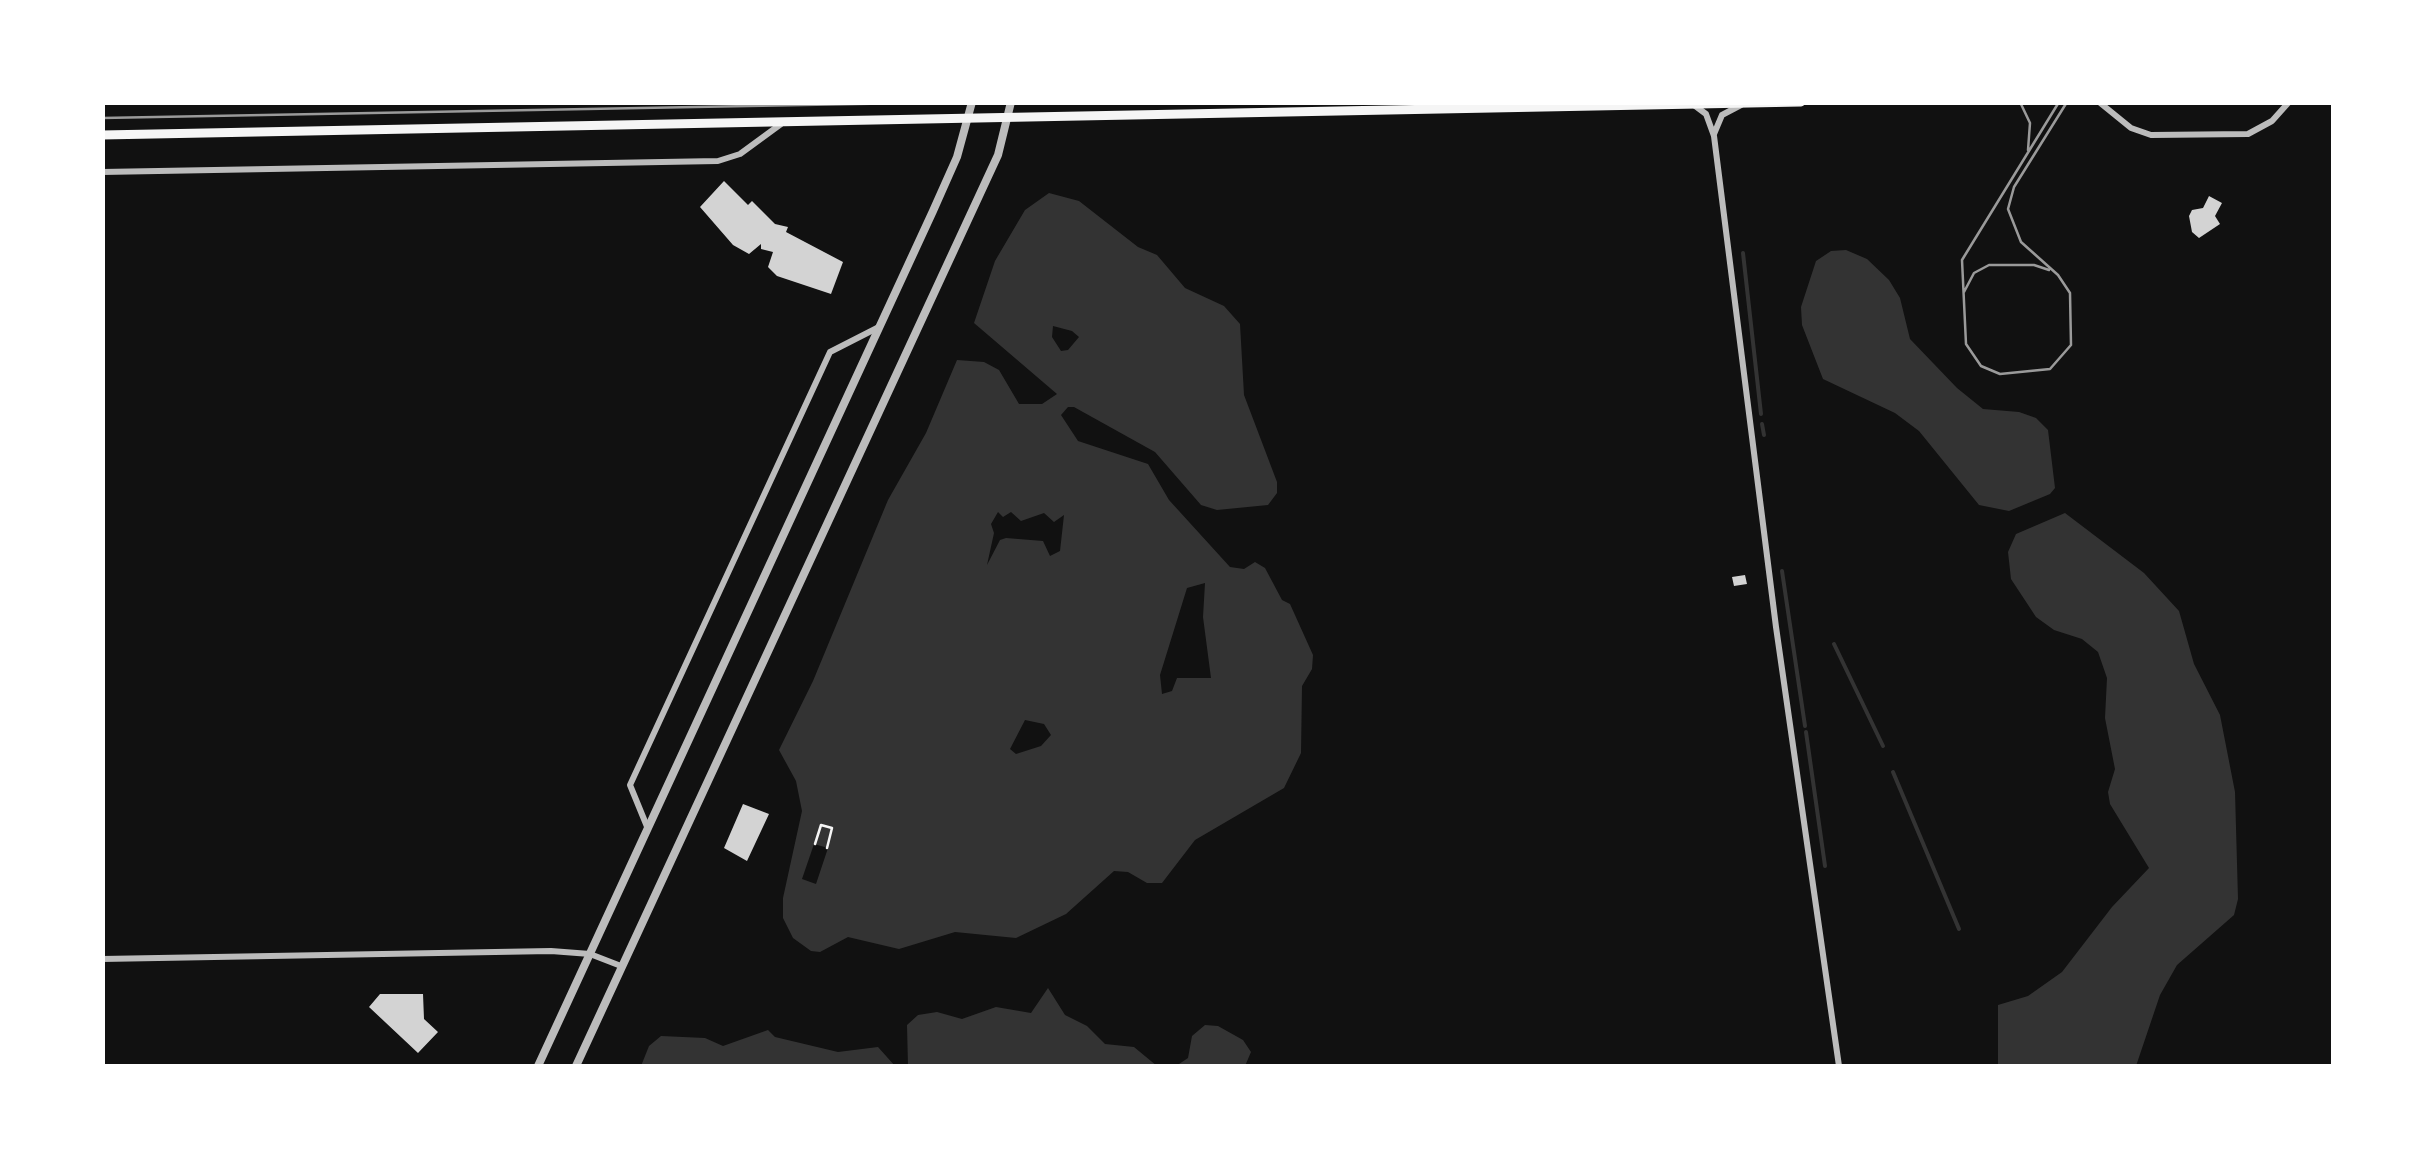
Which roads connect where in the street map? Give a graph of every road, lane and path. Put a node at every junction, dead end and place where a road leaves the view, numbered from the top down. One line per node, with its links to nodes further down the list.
1 (972, 102): 9 (street)
2 (1011, 102): 8 (street)
3 (1801, 102): 7 (main road)
4 (2099, 102): 5 (street)
5 (2289, 102)
6 (1693, 104): 7 (main road); 8 (main road); 11 (street)
7 (1748, 104): 11 (street)
8 (1008, 120): 9 (main road); 20 (street)
9 (968, 122): 10 (main road); 14 (street)
10 (781, 124): 12 (main road); 13 (street)
11 (1714, 135): 23 (street)
12 (102, 136)
13 (102, 172)
14 (880, 326): 15 (street); 15 (street)
15 (648, 829): 18 (street)
16 (815, 844): 17 (path)
17 (827, 848)
18 (590, 954): 19 (street); 20 (street); 21 (street)
19 (102, 959)
20 (622, 966): 22 (street)
21 (538, 1066)
22 (576, 1066)
23 (1838, 1066)

